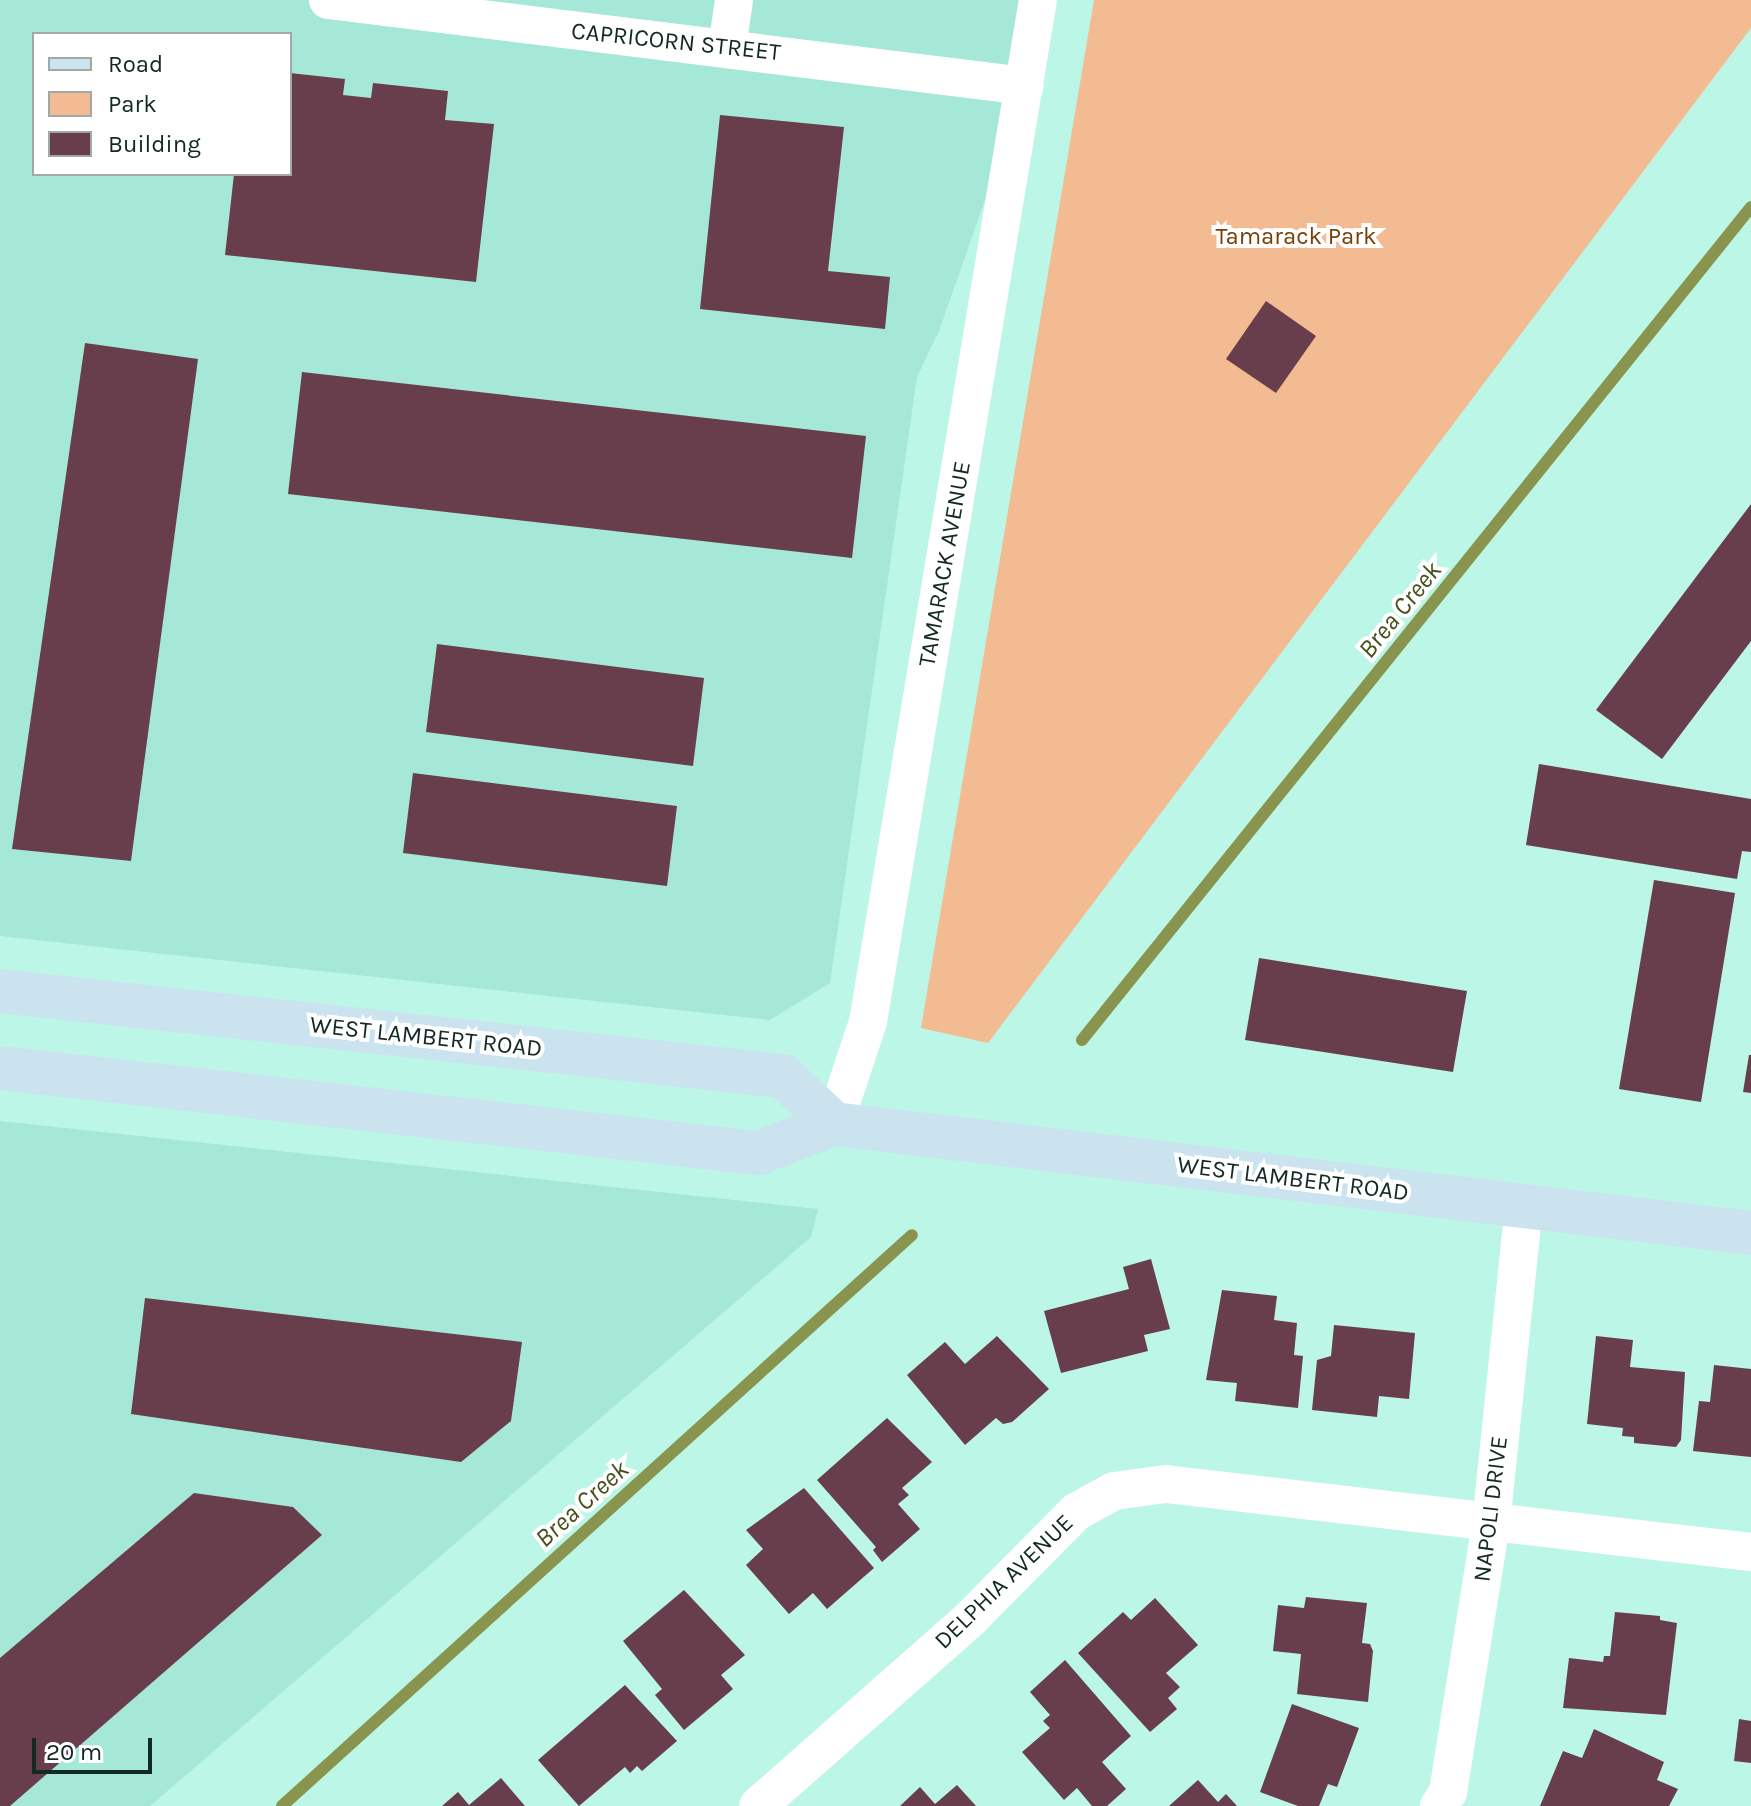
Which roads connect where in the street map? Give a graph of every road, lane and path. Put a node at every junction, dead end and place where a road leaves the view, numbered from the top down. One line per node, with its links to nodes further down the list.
1 (328, 0): 4 (street, CAPRICORN STREET)
2 (734, 0): 4 (street)
3 (1038, 0): 5 (street, TAMARACK AVENUE)
4 (727, 48): 5 (street, CAPRICORN STREET)
5 (1025, 86): 8 (street, TAMARACK AVENUE)
6 (0, 991): 8 (main road, WEST LAMBERT ROAD)
7 (0, 1068): 8 (main road, WEST LAMBERT ROAD)
8 (834, 1124): 9 (main road, WEST LAMBERT ROAD)
9 (1524, 1207): 10 (main road, WEST LAMBERT ROAD); 11 (street, NAPOLI DRIVE)
10 (1751, 1233)
11 (1491, 1524): 12 (street, DELPHIA AVENUE); 13 (street, DELPHIA AVENUE); 14 (street, NAPOLI DRIVE)
12 (1751, 1552)
13 (758, 1806)
14 (1439, 1806)

